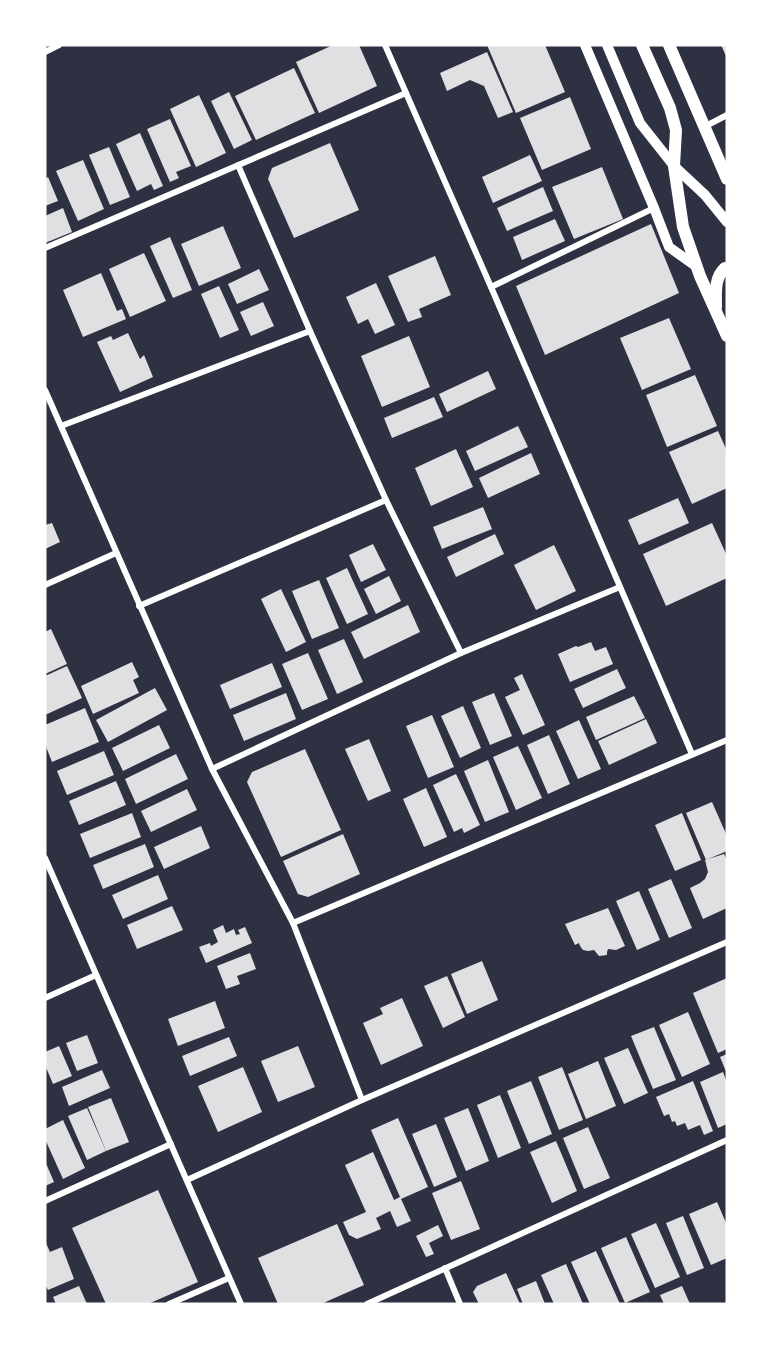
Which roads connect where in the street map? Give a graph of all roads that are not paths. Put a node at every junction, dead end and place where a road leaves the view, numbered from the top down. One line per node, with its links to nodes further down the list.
1 (59, 45): 7 (street)
2 (385, 45): 8 (street)
3 (585, 45): 14 (main road)
4 (607, 45): 12 (main road)
5 (642, 45): 12 (main road)
6 (669, 45): 10 (main road)
7 (45, 51)
8 (406, 93): 11 (street); 19 (street)
9 (727, 115): 10 (street)
10 (704, 127): 13 (main road)
11 (238, 165): 16 (street); 21 (street)
12 (674, 166): 15 (main road); 17 (main road)
13 (727, 180)
14 (654, 208): 17 (main road); 19 (street)
15 (727, 222)
16 (45, 248)
17 (697, 267): 20 (main road)
18 (727, 268): 20 (main road)
19 (491, 287): 28 (street)
20 (715, 310): 22 (main road)
21 (310, 331): 24 (street); 25 (street)
22 (727, 336)
23 (45, 390): 24 (street)
24 (61, 426): 26 (street)
25 (386, 500): 29 (street); 30 (street)
26 (116, 553): 27 (street); 29 (street)
27 (45, 585)
28 (620, 587): 30 (street); 32 (street)
29 (139, 606): 33 (street)
30 (461, 653): 33 (street)
31 (727, 740): 32 (street)
32 (692, 754): 35 (street)
33 (212, 769): 35 (street)
34 (45, 858): 37 (street)
35 (293, 923): 39 (street)
36 (727, 942): 39 (street)
37 (96, 975): 38 (street); 41 (street)
38 (45, 998)
39 (362, 1100): 42 (street)
40 (727, 1140): 44 (street)
41 (171, 1144): 42 (street); 43 (street)
42 (187, 1180): 45 (street)
43 (45, 1201)
44 (445, 1268): 48 (street); 49 (street)
45 (229, 1278): 46 (street); 47 (street)
46 (169, 1304)
47 (241, 1304)
48 (367, 1304)
49 (460, 1304)

